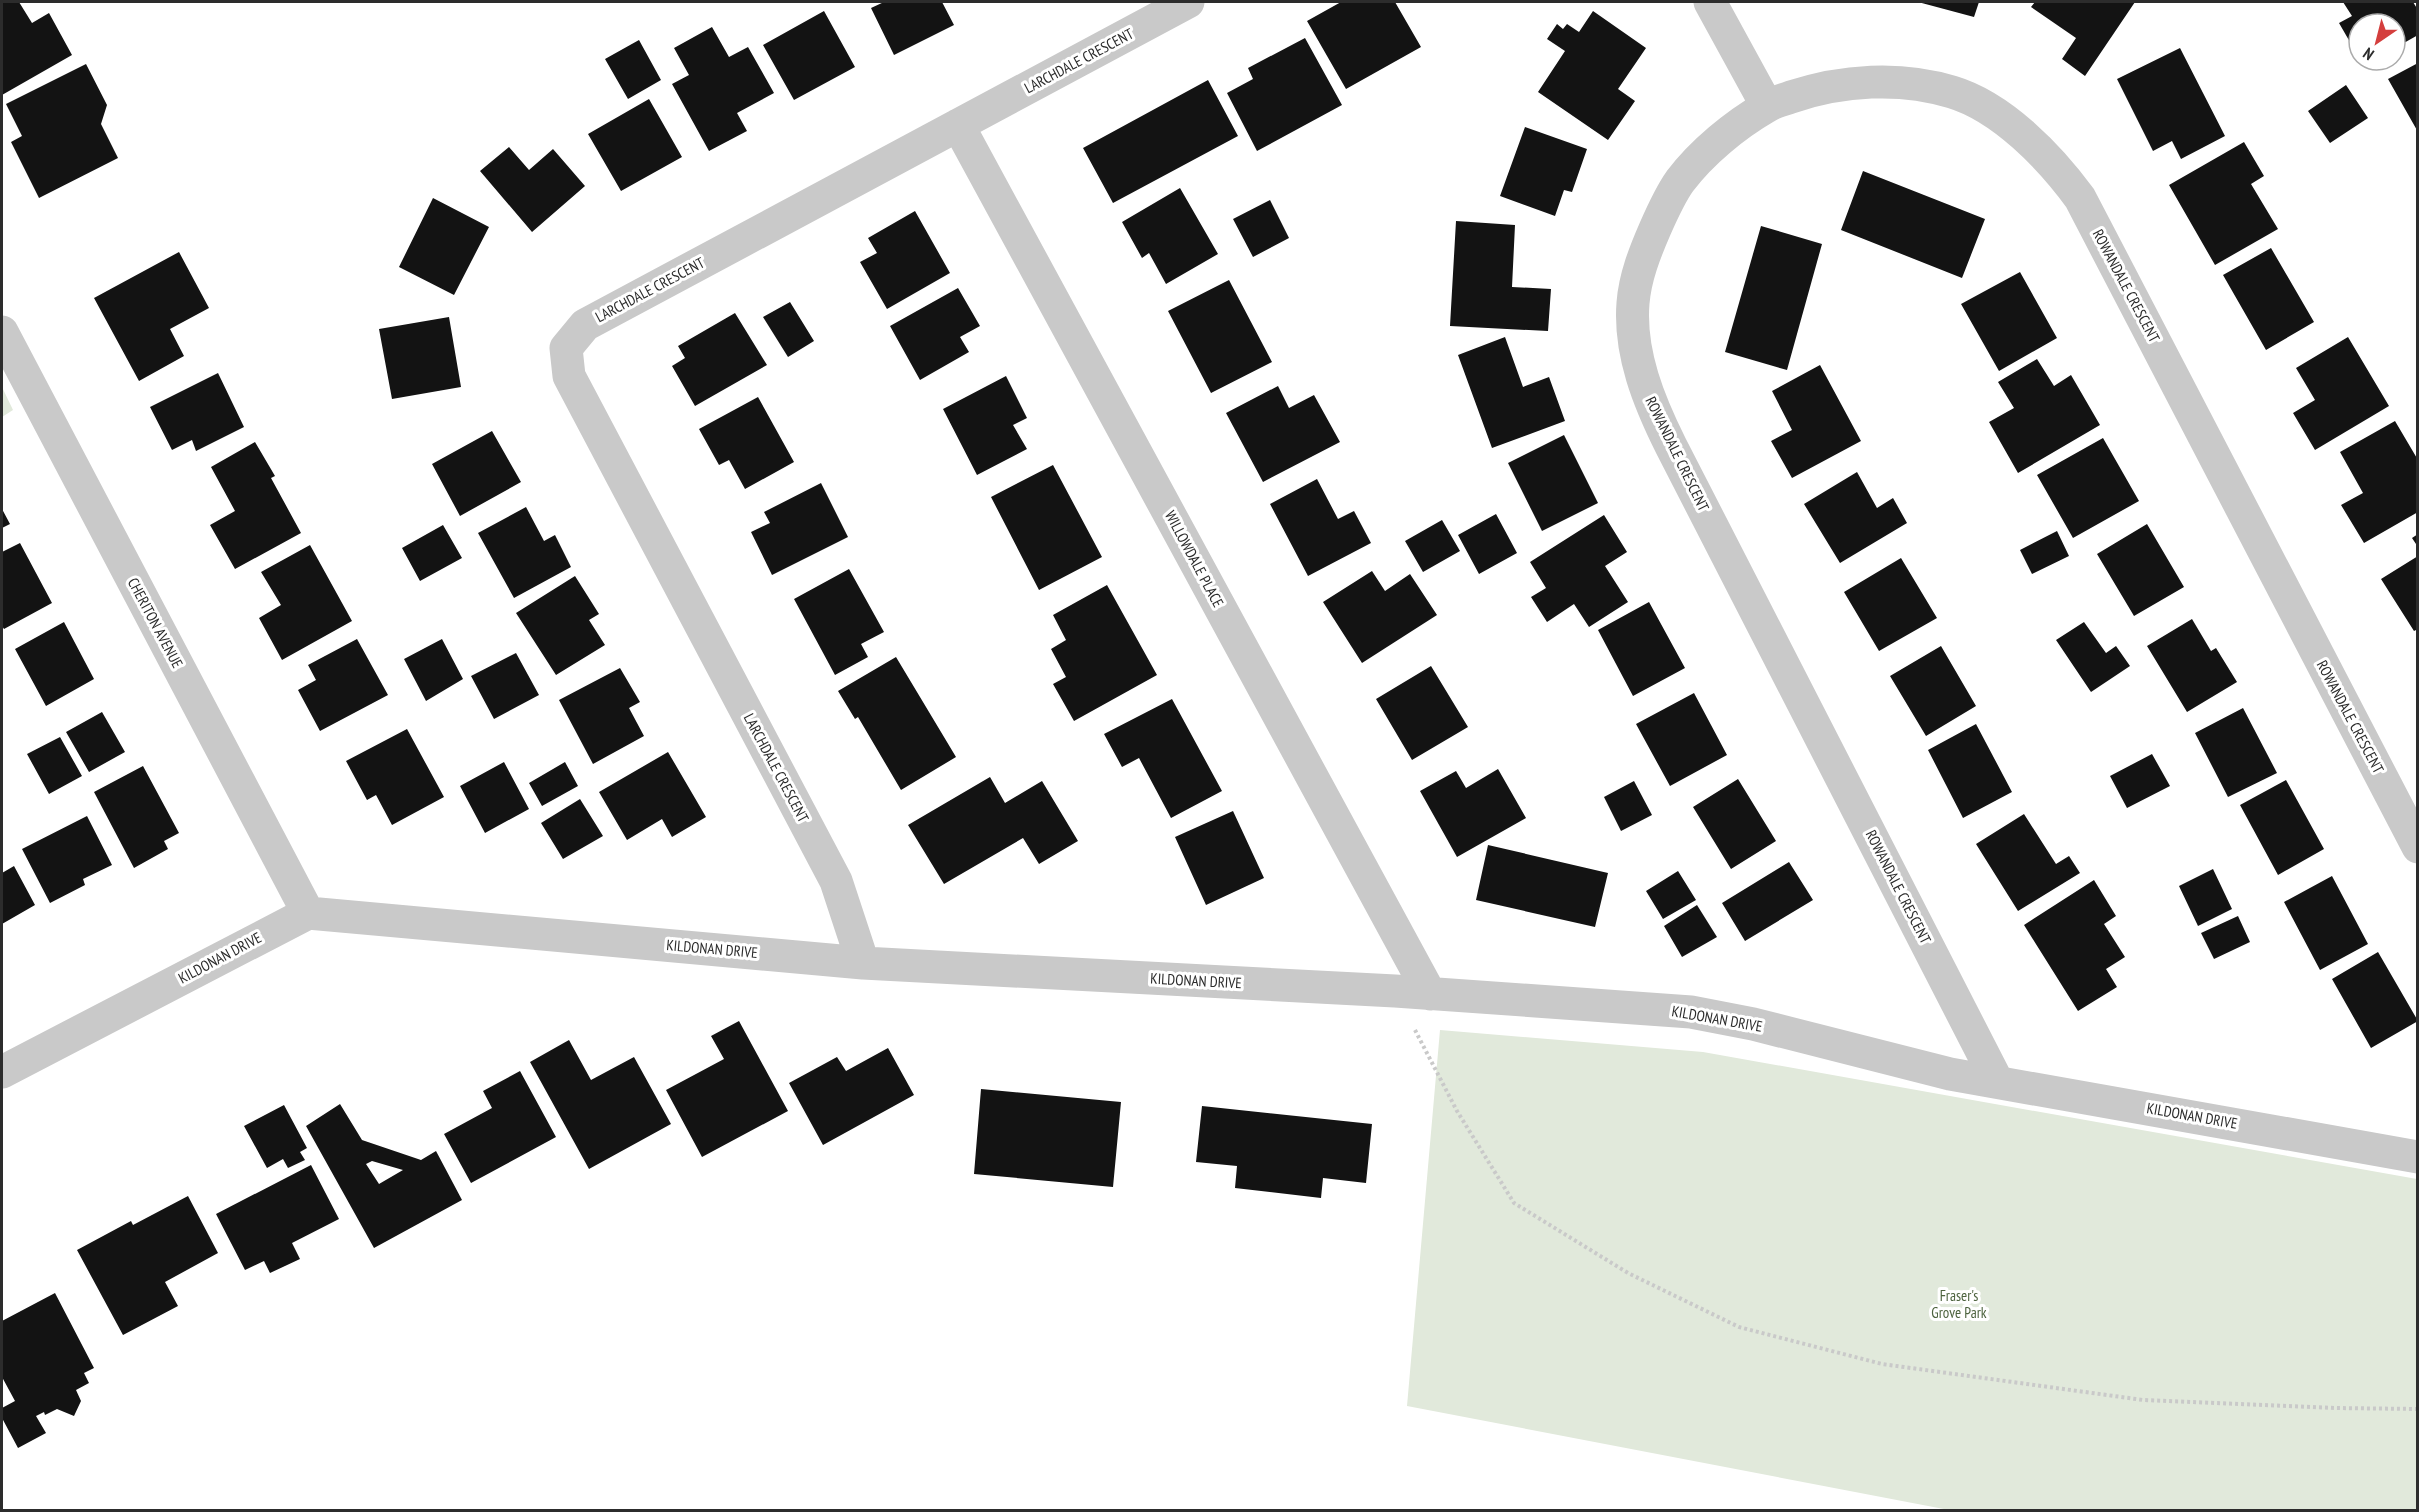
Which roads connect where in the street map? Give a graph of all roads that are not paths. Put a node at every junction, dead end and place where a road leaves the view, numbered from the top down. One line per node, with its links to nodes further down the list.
1 (1188, 2): 4 (street, LARCHDALE CRESCENT)
2 (1710, 2): 3 (street)
3 (1767, 106): 6 (street, ROWANDALE CRESCENT); 11 (street, ROWANDALE CRESCENT)
4 (958, 125): 8 (street, LARCHDALE CRESCENT); 9 (street, WILLOWDALE PLACE)
5 (2, 333): 7 (street, CHERITON AVENUE)
6 (2418, 846)
7 (308, 913): 8 (street, KILDONAN DRIVE); 10 (street, KILDONAN DRIVE)
8 (863, 963): 9 (street, KILDONAN DRIVE)
9 (1430, 994): 11 (street, KILDONAN DRIVE)
10 (2, 1072)
11 (1997, 1081): 12 (street, KILDONAN DRIVE)
12 (2418, 1157)

